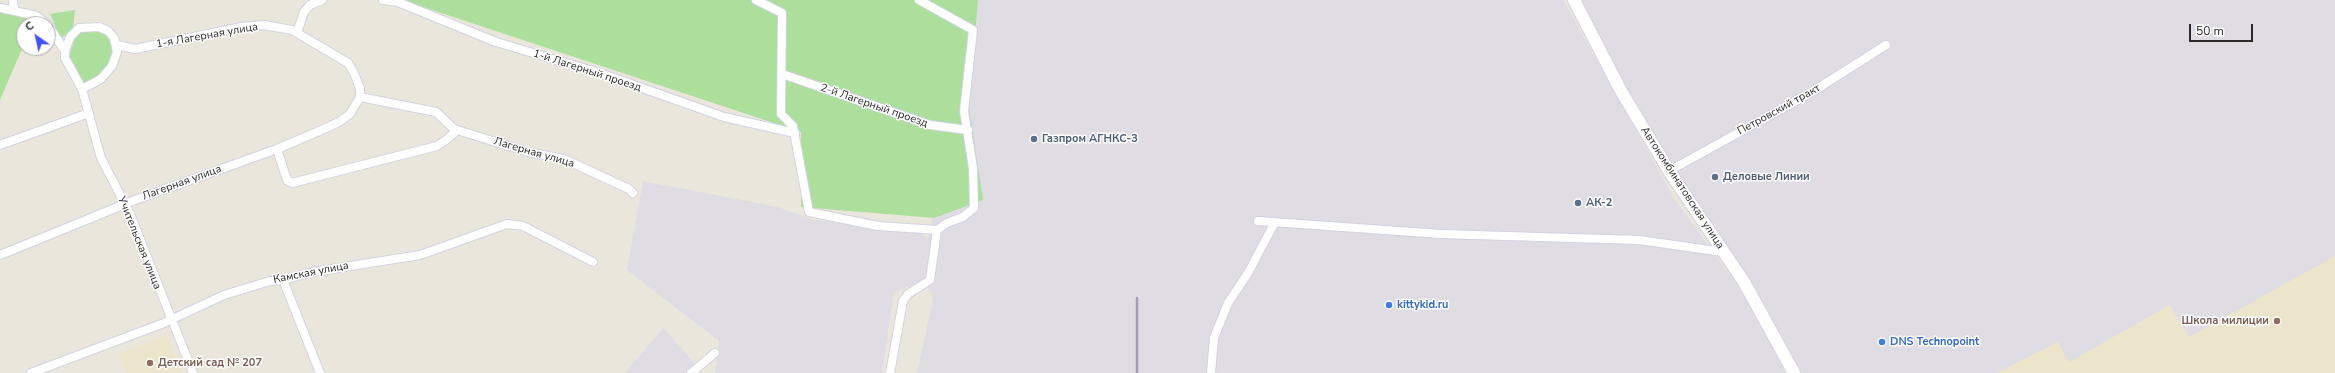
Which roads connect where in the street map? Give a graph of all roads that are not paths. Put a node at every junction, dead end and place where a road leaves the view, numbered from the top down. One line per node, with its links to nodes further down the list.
1 (13, 0): 8 (street)
2 (322, 0): 10 (street)
3 (383, 0): 21 (street, 1-й Лагерный проезд)
4 (756, 0): 15 (street)
5 (919, 0): 20 (street)
6 (1574, 0): 24 (street, Автокомбинатовская улица)
7 (0, 8): 8 (street)
8 (14, 10): 9 (street)
9 (37, 16)
10 (297, 33): 12 (street, 1-я Лагерная улица); 17 (street, 1-я Лагерная улица)
11 (56, 37): 14 (street)
12 (117, 45): 14 (street); 16 (street)
13 (1886, 45): 24 (street, Петровский тракт)
14 (65, 50): 16 (street)
15 (782, 74): 20 (street, 2-й Лагерный проезд); 21 (street)
16 (82, 89): 18 (street, Учительская улица)
17 (360, 97): 19 (street, Лагерная улица); 23 (street, Лагерная улица)
18 (89, 113): 22 (street); 26 (street, Учительская улица)
19 (454, 129): 23 (street); 25 (street, Лагерная улица)
20 (968, 130): 29 (street)
21 (795, 133): 29 (street)
22 (0, 145)
23 (276, 149): 26 (street, Лагерная улица)
24 (1669, 171): 30 (street, Автокомбинатовская улица)
25 (633, 192)
26 (126, 205): 31 (street, Лагерная улица); 34 (street, Учительская улица)
27 (1258, 220): 28 (street)
28 (1275, 222): 30 (street); 41 (street)
29 (937, 230): 40 (street)
30 (1723, 252): 42 (street, Автокомбинатовская улица)
31 (0, 255)
32 (593, 262): 33 (street, Камская улица)
33 (283, 280): 34 (street, Камская улица); 38 (street)
34 (170, 320): 36 (street, Камская улица); 37 (street, Учительская улица)
35 (715, 353): 39 (street)
36 (31, 373)
37 (193, 373)
38 (320, 373)
39 (691, 373)
40 (890, 373)
41 (1211, 373)
42 (1794, 373)

